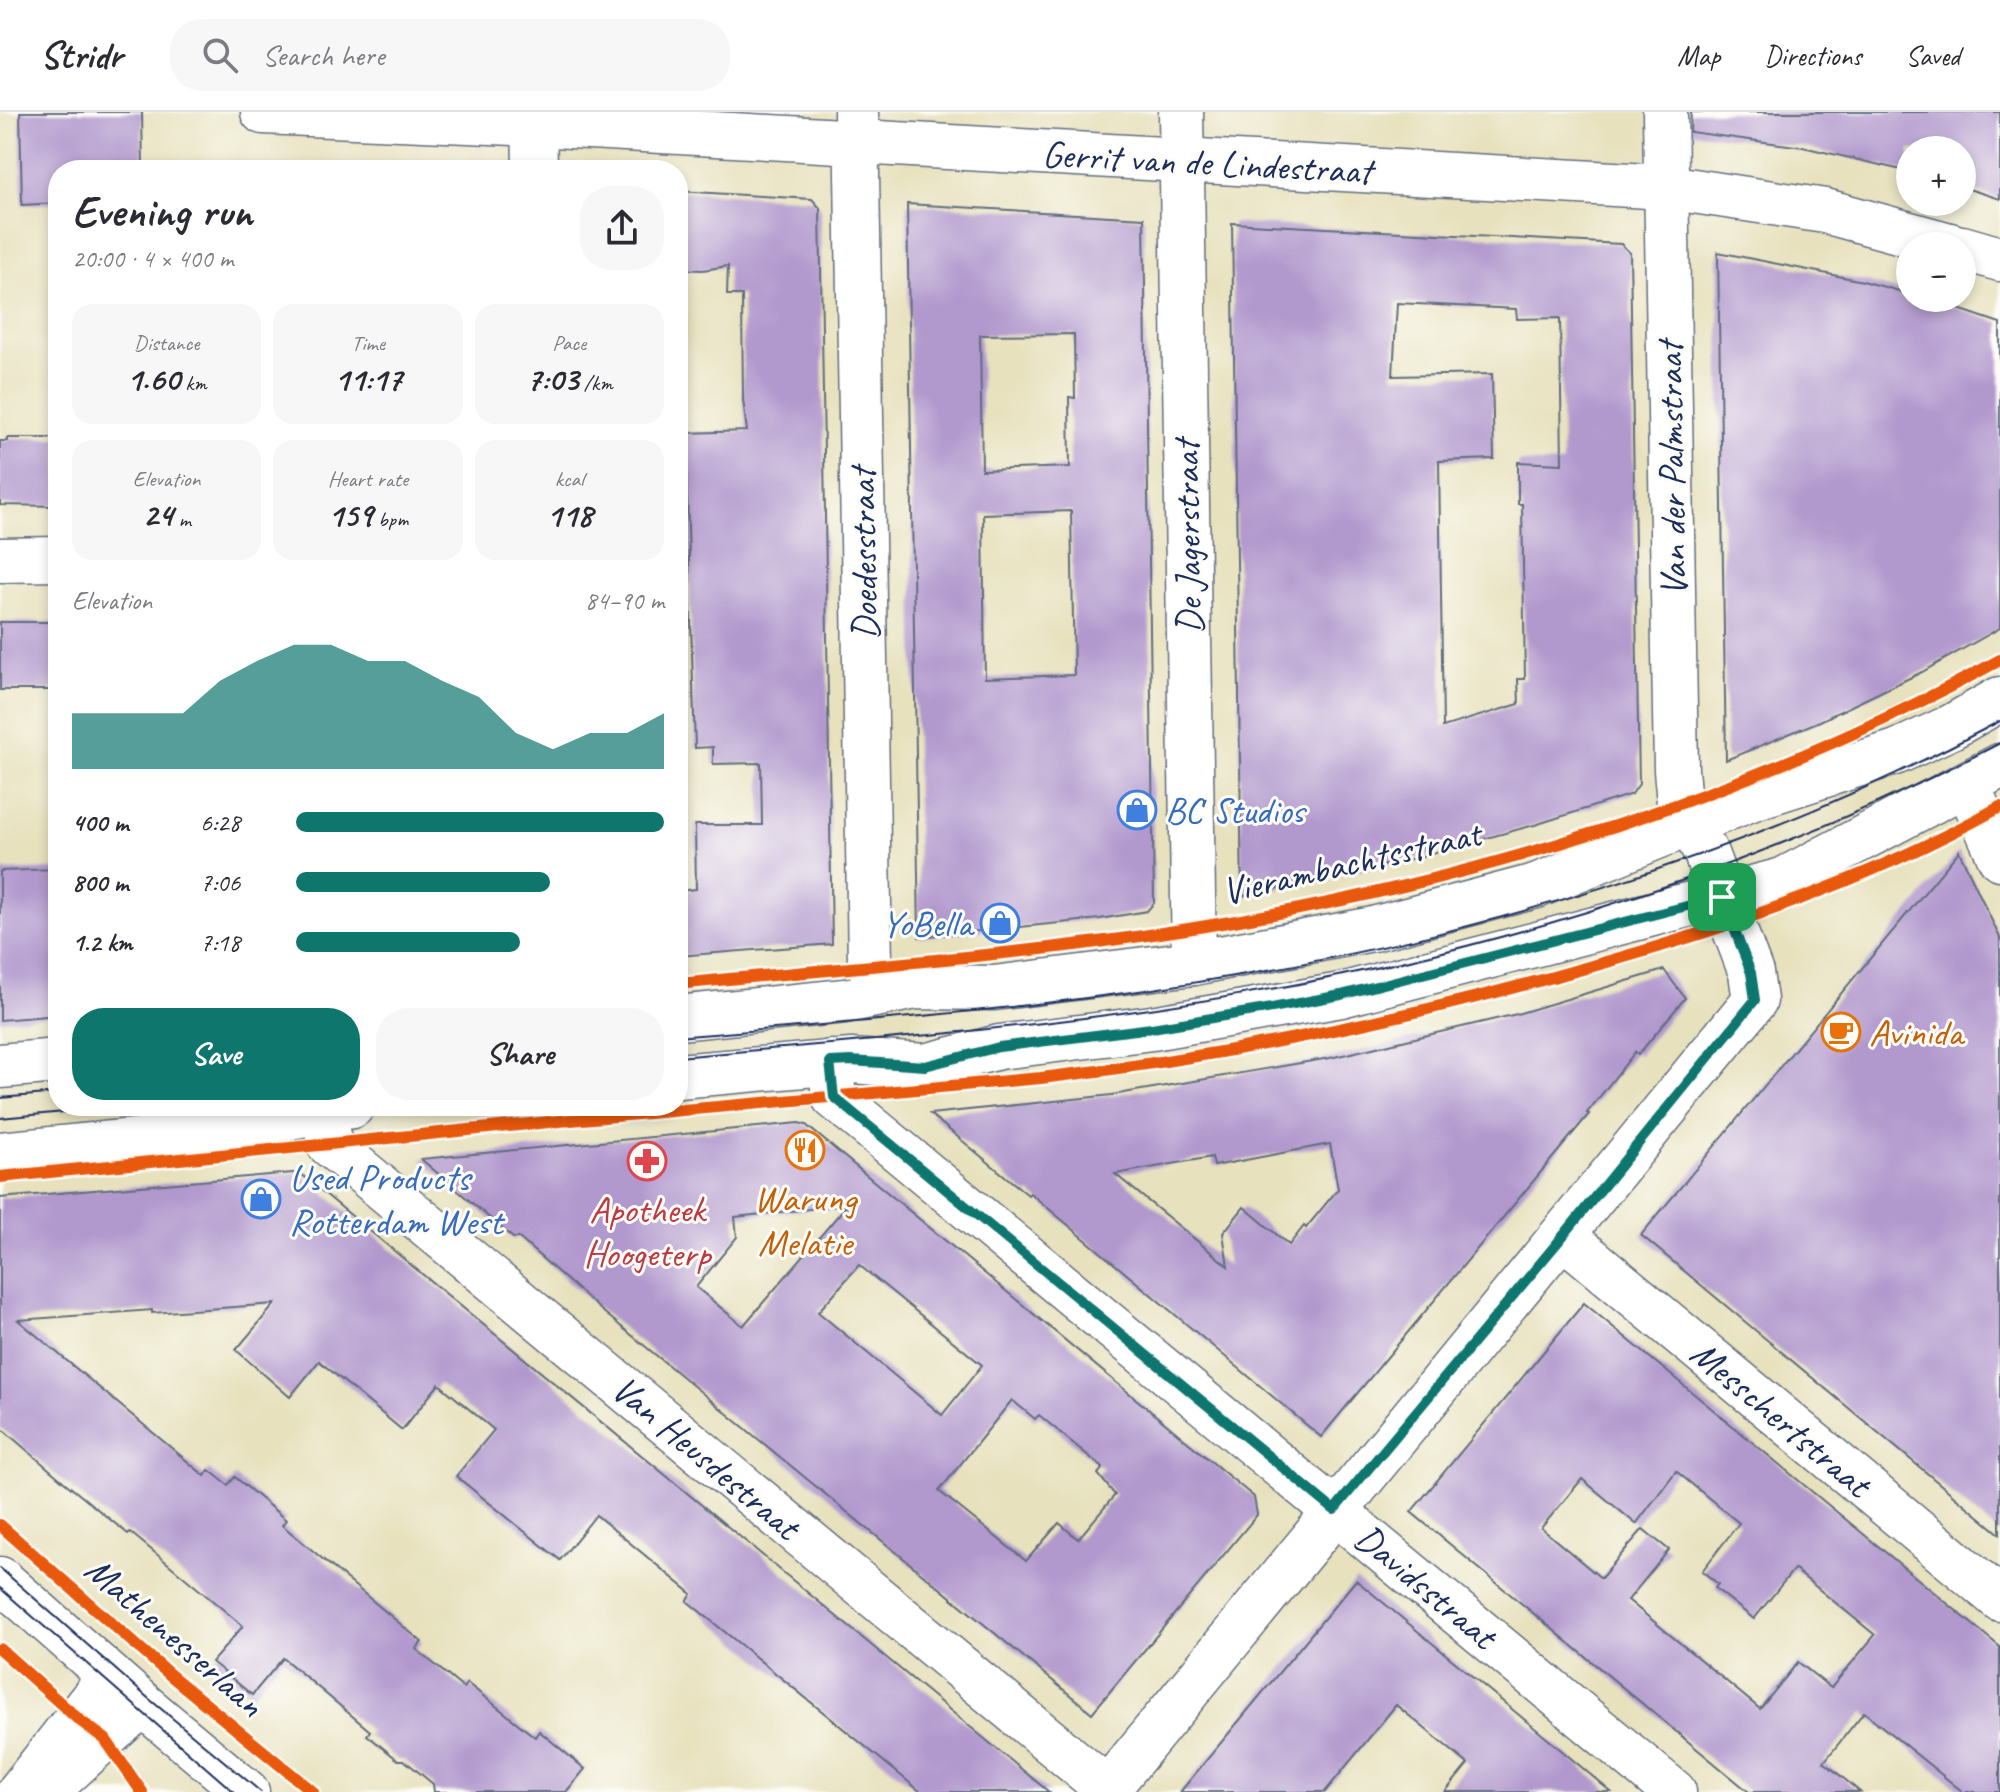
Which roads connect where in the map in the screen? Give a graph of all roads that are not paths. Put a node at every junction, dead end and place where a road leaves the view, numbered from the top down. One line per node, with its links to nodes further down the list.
1 (263, 112): 4 (street, Gerrit van de Lindestraat)
2 (1181, 112): 7 (street, De Jagerstraat)
3 (1665, 112): 8 (street, Van der Palmstraat)
4 (534, 118): 5 (street, Gerrit van de Lindestraat); 6 (street)
5 (856, 128): 7 (street, Gerrit van de Lindestraat); 20 (street, Doedesstraat)
6 (535, 160)
7 (1182, 161): 8 (street, Gerrit van de Lindestraat); 19 (street, De Jagerstraat)
8 (1667, 187): 9 (street, Gerrit van de Lindestraat); 16 (street, Van der Palmstraat)
9 (1902, 232)
10 (1976, 252): 11 (street)
11 (2000, 259)
12 (48, 559): 13 (street)
13 (0, 560)
14 (2000, 699): 16 (street, Vierambachtsstraat)
15 (1983, 775): 17 (street); 18 (street)
16 (1690, 822): 18 (street, Van der Palmstraat); 19 (street, Vierambachtsstraat)
17 (2000, 858)
18 (1722, 897): 25 (street); 29 (street, Van der Palmstraat)
19 (1194, 963): 20 (street, Vierambachtsstraat)
20 (879, 994): 21 (street, Vierambachtsstraat)
21 (688, 1017)
22 (48, 1062): 23 (street)
23 (0, 1066)
24 (688, 1076): 25 (street)
25 (832, 1080): 30 (street, Davidsstraat)
26 (290, 1116): 28 (street)
27 (337, 1116): 36 (street, Van Heusdestraat)
28 (0, 1154)
29 (1563, 1236): 30 (street); 32 (street, Messchertstraat)
30 (1334, 1510): 36 (street); 40 (street, Davidsstraat)
31 (0, 1579): 33 (street, Mathenesserlaan)
32 (2000, 1599)
33 (110, 1676): 34 (street, Mathenesserlaan); 37 (street)
34 (142, 1704): 35 (street, Mathenesserlaan); 38 (street)
35 (208, 1778): 39 (street, Mathenesserlaan)
36 (1108, 1791)
37 (19, 1792)
38 (47, 1792)
39 (247, 1792)
40 (1674, 1792)

